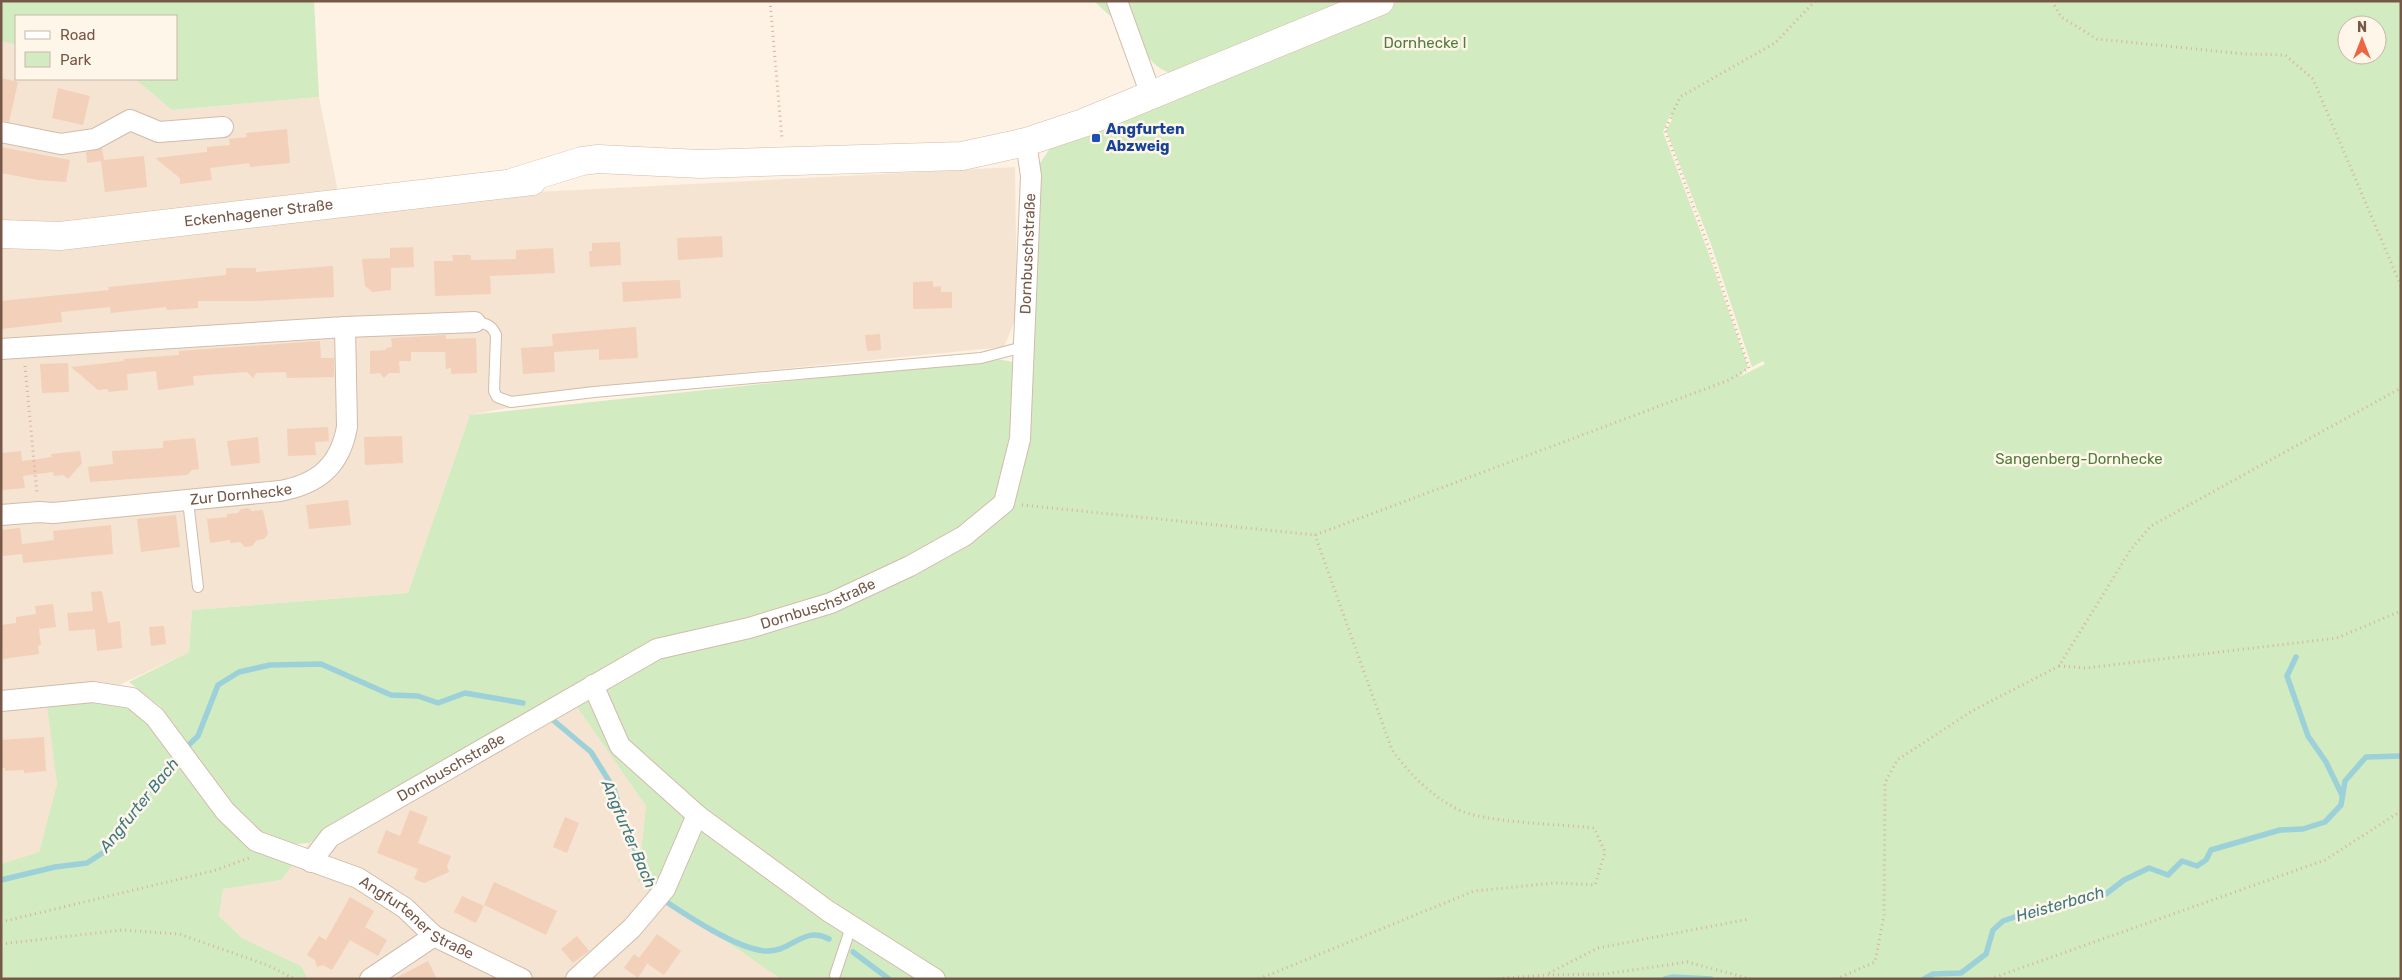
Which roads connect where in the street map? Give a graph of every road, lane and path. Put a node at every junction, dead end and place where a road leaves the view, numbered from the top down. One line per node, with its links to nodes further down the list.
1 (770, 1): 10 (path)
2 (1117, 1): 6 (street)
3 (1380, 1): 6 (main road, Eckenhagener Straße)
4 (1816, 1): 23 (path)
5 (2052, 1): 12 (path)
6 (1151, 95): 9 (main road, Eckenhagener Straße)
7 (223, 127): 8 (street)
8 (1, 132)
9 (1026, 142): 10 (main road, Eckenhagener Straße); 15 (street, Dornbuschstraße)
10 (784, 162): 11 (main road, Eckenhagener Straße)
11 (1, 234)
12 (2401, 286)
13 (476, 322): 14 (street); 15 (lane)
14 (345, 327): 16 (street); 20 (street, Zur Dornhecke)
15 (1022, 347): 21 (street, Dornbuschstraße)
16 (1, 349)
17 (26, 381): 19 (path)
18 (2401, 388): 26 (path)
19 (37, 493)
20 (188, 501): 22 (street, Zur Dornhecke); 24 (lane)
21 (1004, 504): 23 (path); 27 (street, Dornbuschstraße)
22 (1, 515)
23 (1315, 535): 45 (path)
24 (198, 587)
25 (2401, 612): 26 (path)
26 (2059, 666): 48 (path)
27 (593, 685): 30 (street); 32 (street, Dornbuschstraße)
28 (1, 701): 31 (street)
29 (2401, 811): 49 (path)
30 (697, 815): 35 (street); 43 (street)
31 (256, 841): 32 (street, Angfurtener Straße); 34 (path)
32 (311, 862): 36 (street, Angfurtener Straße)
33 (1749, 919): 39 (path)
34 (1, 922)
35 (851, 927): 38 (lane); 44 (street)
36 (434, 936): 41 (street); 42 (street, Angfurtener Straße)
37 (1, 944): 40 (path)
38 (835, 975)
39 (1546, 975): 46 (path); 47 (path)
40 (295, 979)
41 (370, 979)
42 (522, 979)
43 (576, 979)
44 (935, 979)
45 (1259, 979)
46 (1492, 979)
47 (1751, 979)
48 (1836, 979)
49 (1990, 979)

